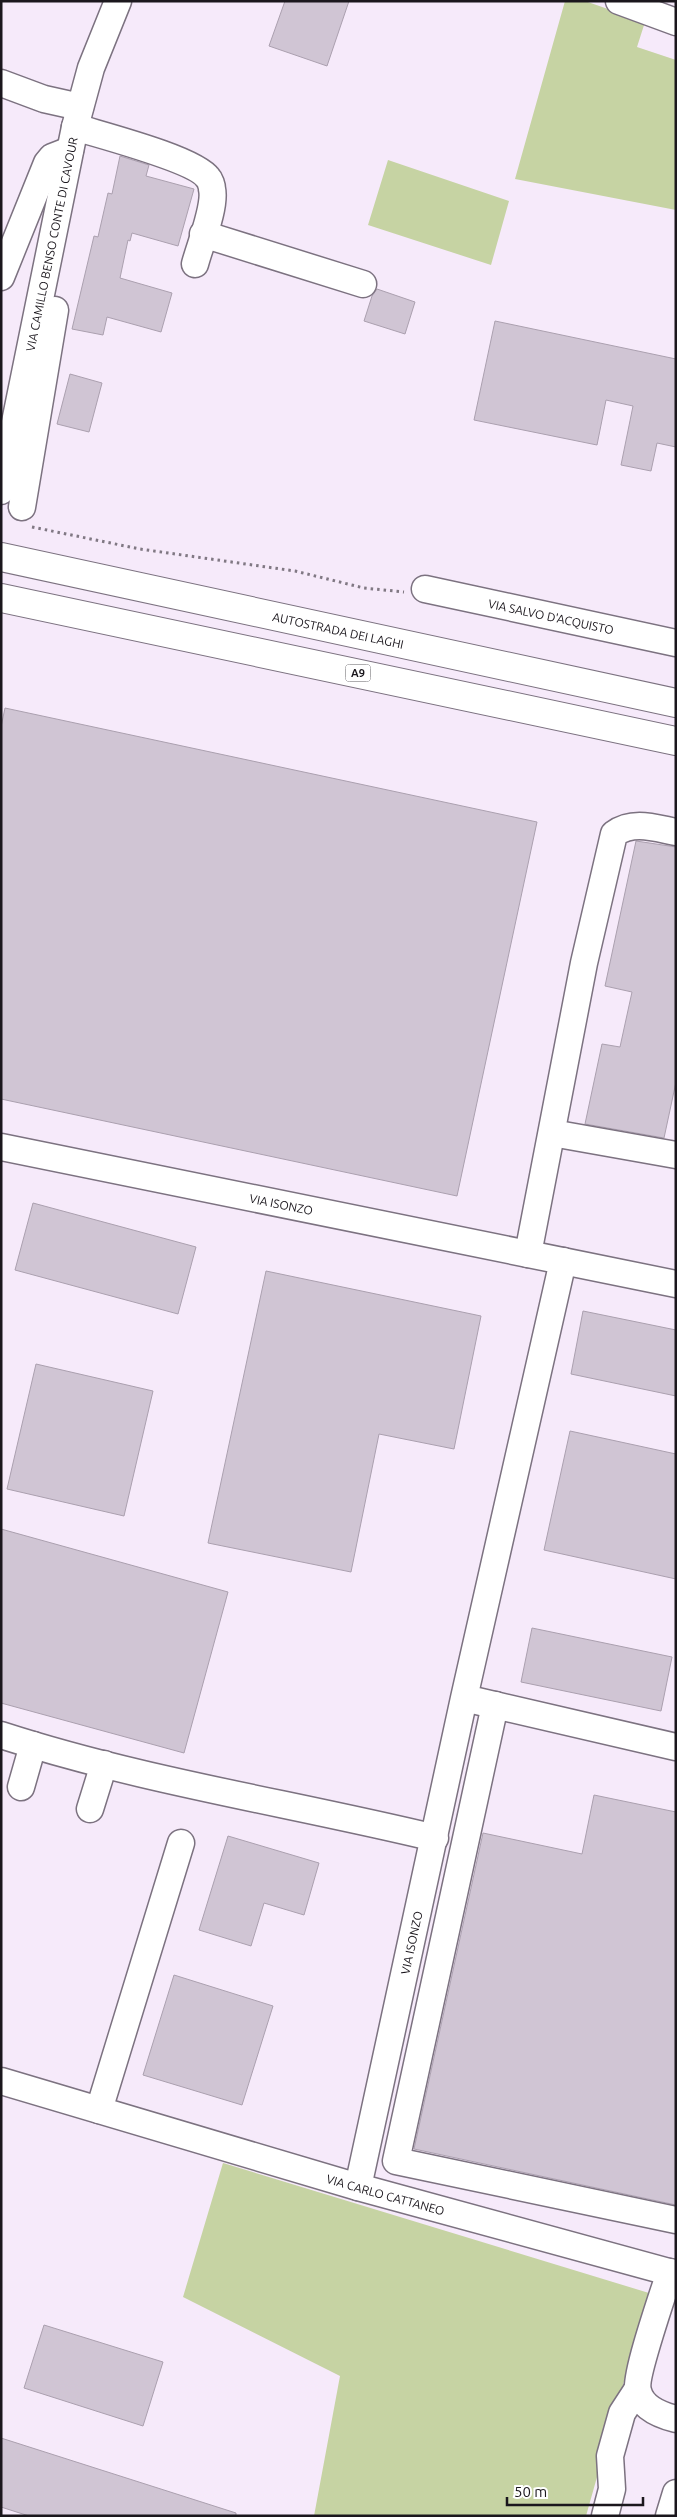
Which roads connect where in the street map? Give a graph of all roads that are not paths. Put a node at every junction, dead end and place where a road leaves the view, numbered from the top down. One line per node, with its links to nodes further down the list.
1 (118, 1): 5 (street, VIA CAMILLO BENSO CONTE DI CAVOUR)
2 (619, 1): 3 (street)
3 (676, 22)
4 (1, 83): 5 (street)
5 (73, 138): 6 (street); 8 (street); 10 (street, VIA CAMILLO BENSO CONTE DI CAVOUR); 11 (street)
6 (203, 234): 7 (street); 9 (street)
7 (195, 264)
8 (1, 277)
9 (364, 284)
10 (1, 490)
11 (22, 508)
12 (1, 557): 18 (highway, AUTOSTRADA DEI LAGHI)
13 (425, 589): 17 (street, VIA SALVO D'ACQUISTO)
14 (1, 598): 16 (highway, A9)
15 (1, 614): 16 (highway)
16 (38, 614): 19 (highway, A9)
17 (676, 644)
18 (676, 702)
19 (676, 741)
20 (676, 832): 21 (street)
21 (552, 1133): 23 (street); 24 (street)
22 (1, 1147): 24 (street, VIA ISONZO)
23 (676, 1155)
24 (528, 1254): 25 (street, VIA ISONZO)
25 (563, 1261): 26 (street, VIA ISONZO); 27 (street, VIA ISONZO)
26 (676, 1284)
27 (464, 1698): 28 (street); 35 (street, VIA ISONZO)
28 (495, 1705): 31 (street); 40 (street)
29 (1, 1735): 30 (street)
30 (33, 1744): 32 (street); 33 (street)
31 (676, 1747)
32 (104, 1764): 34 (street); 35 (street)
33 (21, 1787)
34 (90, 1809)
35 (435, 1838): 39 (street, VIA ISONZO)
36 (181, 1843): 38 (street)
37 (1, 2081): 38 (street, VIA CARLO CATTANEO)
38 (99, 2110): 39 (street, VIA CARLO CATTANEO)
39 (358, 2187): 41 (street, VIA CARLO CATTANEO)
40 (676, 2220)
41 (673, 2273): 42 (street)
42 (637, 2390): 43 (street); 45 (street)
43 (676, 2419)
44 (676, 2493): 46 (street)
45 (606, 2516)
46 (669, 2516)

